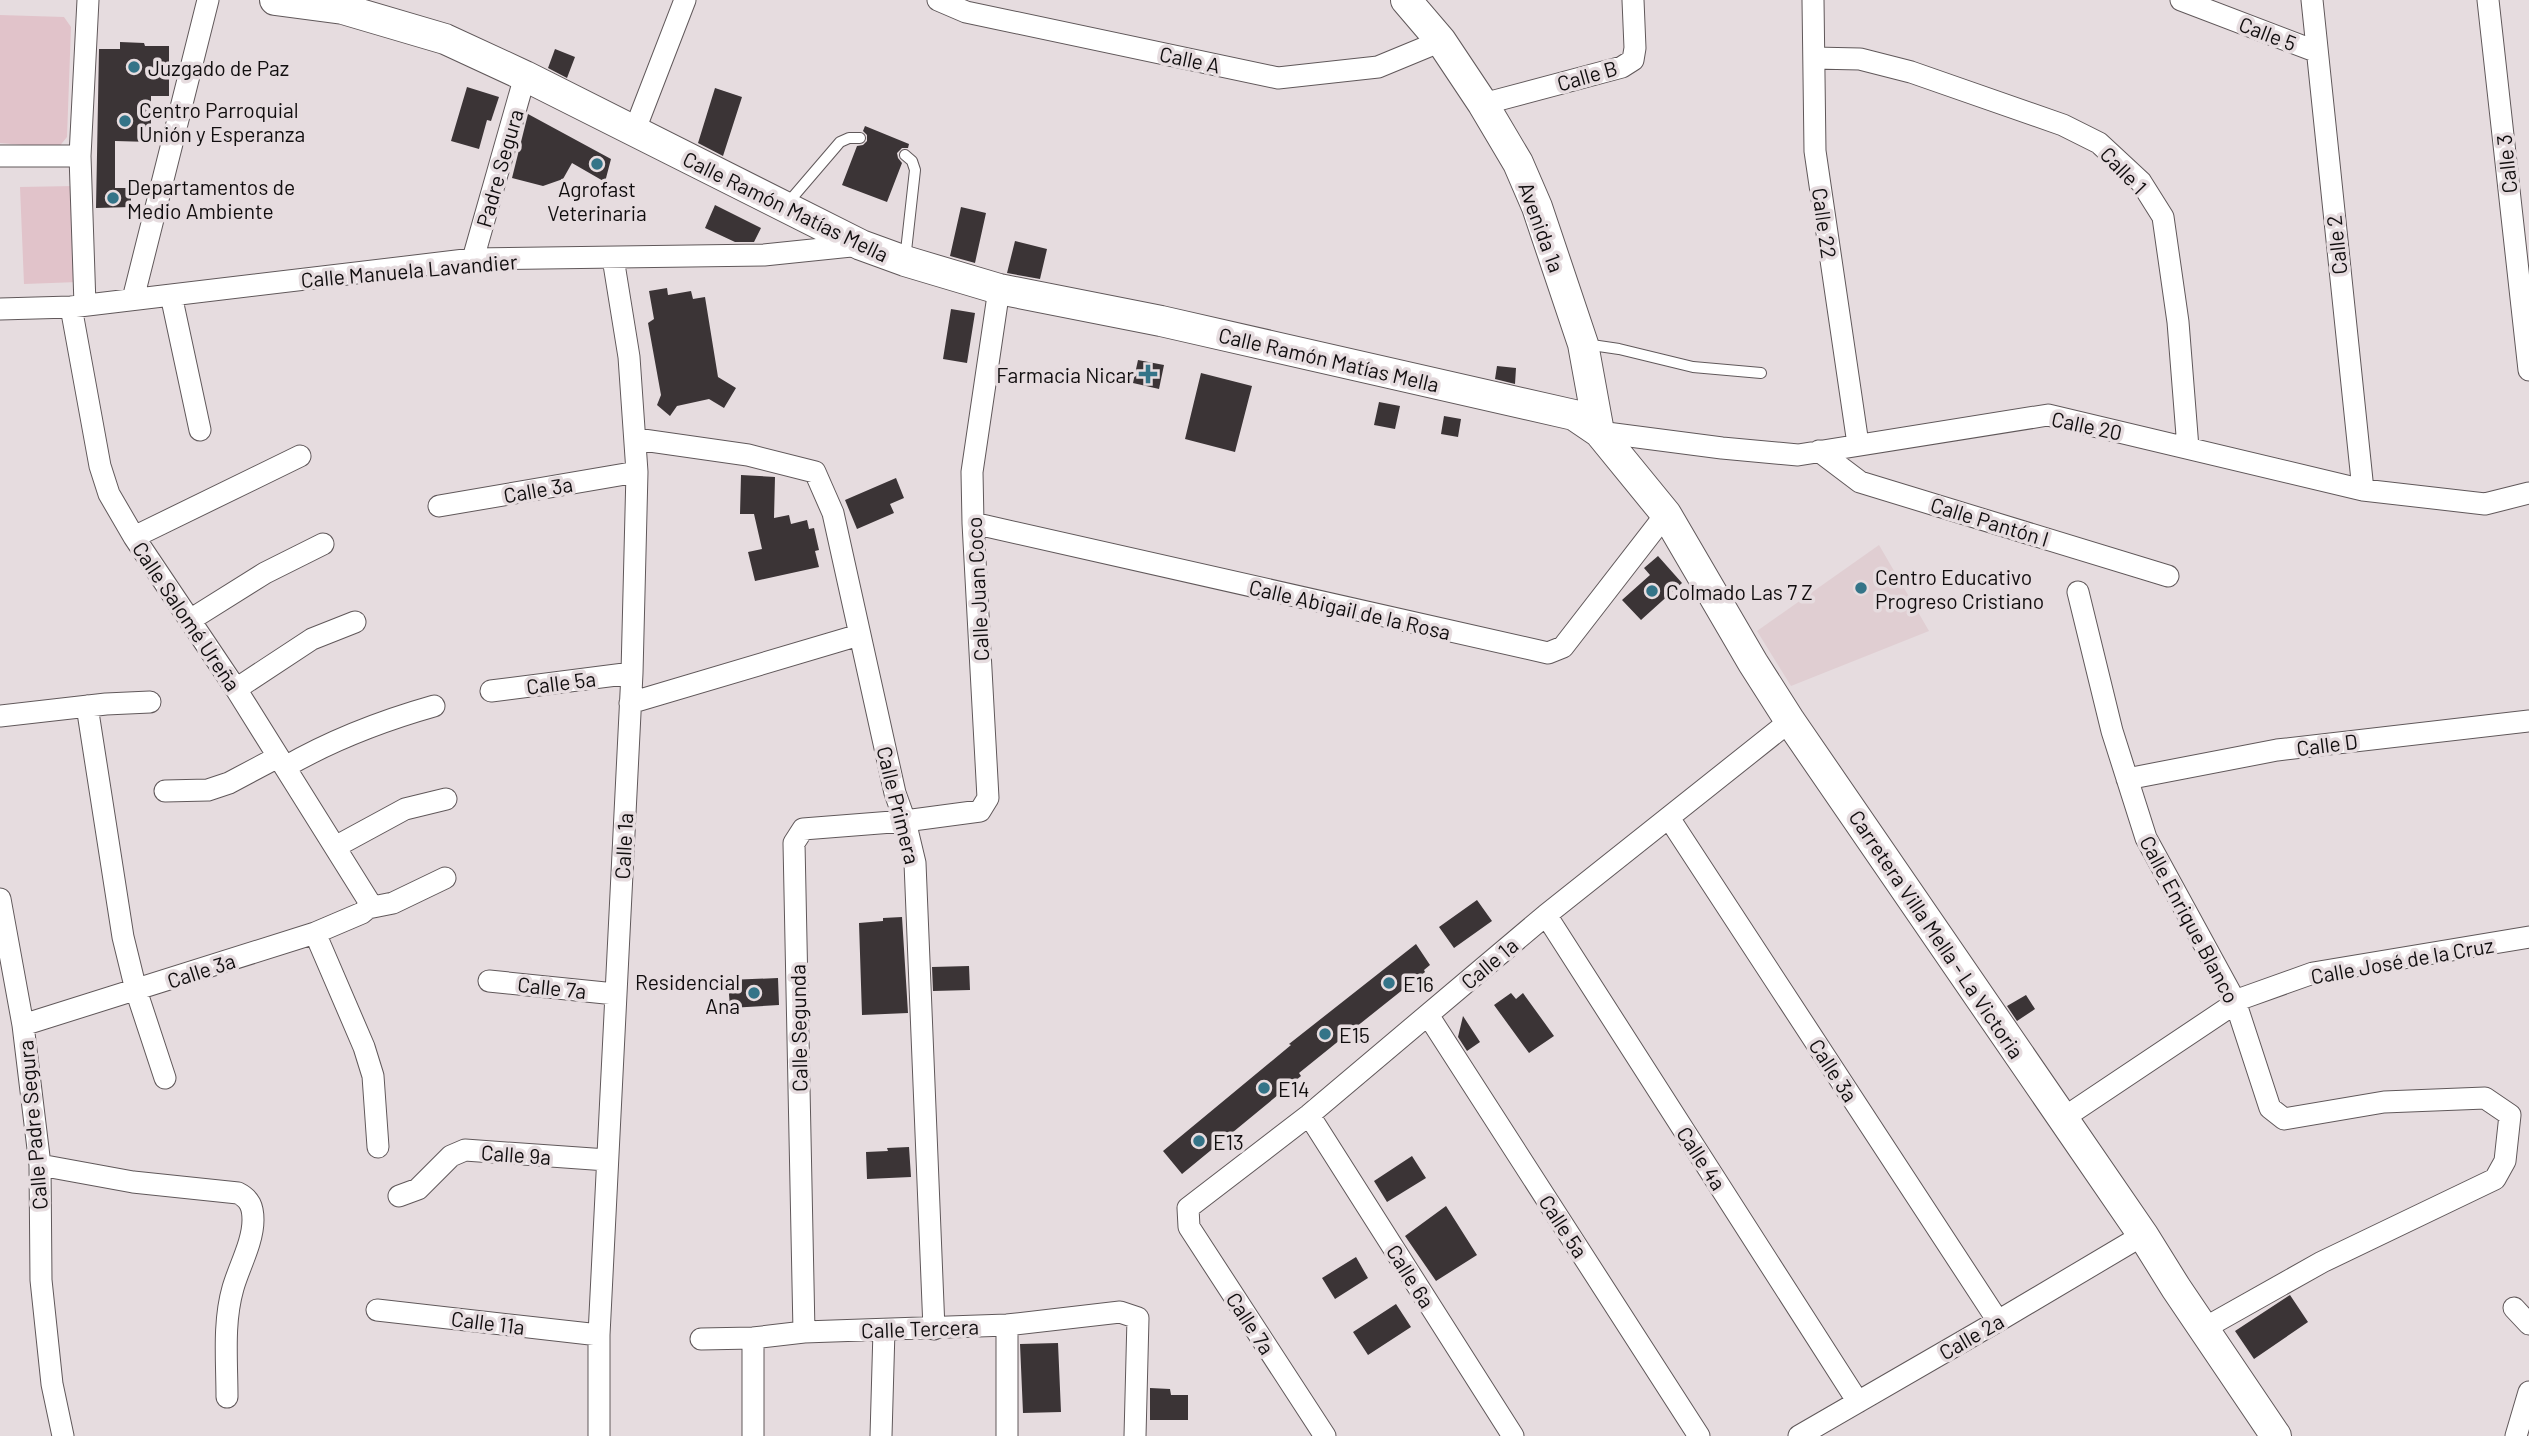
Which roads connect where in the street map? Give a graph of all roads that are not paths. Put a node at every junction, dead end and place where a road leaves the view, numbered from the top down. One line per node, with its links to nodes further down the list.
1 (88, 0): 22 (street, Calle Salomé Ureña)
2 (208, 0): 30 (street)
3 (275, 0): 16 (main road, Calle Ramón Matías Mella)
4 (685, 0): 18 (street)
5 (938, 0): 13 (street, Calle A)
6 (1406, 0): 13 (main road, Avenida 1a)
7 (1424, 0): 13 (main road, Avenida 1a)
8 (1633, 0): 17 (street, Calle B)
9 (1813, 0): 15 (street, Calle 22)
10 (2181, 0): 14 (street, Calle 5)
11 (2312, 0): 14 (street, Calle 2)
12 (2488, 0): 34 (street, Calle 3)
13 (1441, 41): 17 (main road, Avenida 1a)
14 (2315, 51): 44 (street, Calle 2)
15 (1814, 58): 39 (street, Calle 22); 40 (street, Calle 1)
16 (525, 76): 18 (main road, Calle Ramón Matías Mella); 26 (street, Padre Segura)
17 (1483, 104): 33 (main road, Avenida 1a)
18 (634, 132): 23 (main road, Calle Ramón Matías Mella)
19 (860, 138): 23 (lane)
20 (905, 155): 27 (lane)
21 (0, 156): 22 (street)
22 (80, 156): 31 (street, Calle Salomé Ureña)
23 (784, 207): 24 (main road, Calle Ramón Matías Mella)
24 (861, 245): 25 (street, Calle Manuela Lavandier); 27 (main road, Calle Ramón Matías Mella)
25 (613, 258): 26 (street, Calle Manuela Lavandier); 38 (street, Calle 1a)
26 (473, 259): 29 (street, Calle Manuela Lavandier)
27 (905, 261): 28 (main road, Calle Ramón Matías Mella)
28 (999, 289): 37 (main road, Calle Ramón Matías Mella); 48 (street, Calle Juan Coco)
29 (171, 295): 30 (street, Calle Manuela Lavandier); 36 (street)
30 (133, 299): 31 (street, Calle Manuela Lavandier)
31 (78, 306): 32 (street, Calle Manuela Lavandier); 49 (street, Calle Salomé Ureña)
32 (0, 309)
33 (1583, 344): 35 (lane); 37 (main road, Avenida 1a)
34 (2529, 370)
35 (1760, 373)
36 (200, 430)
37 (1600, 432): 41 (street, Calle 20); 47 (main road, Carretera Villa Mella - La Victoria)
38 (636, 439): 43 (street, Calle 1a); 55 (street, Calle Primera)
39 (1858, 444): 40 (street, Calle 20); 41 (street, Calle 20)
40 (2189, 448): 44 (street, Calle 20)
41 (1819, 451): 51 (street, Calle Pantón I)
42 (300, 456): 49 (street)
43 (637, 472): 46 (street, Calle 3a); 56 (street, Calle 1a)
44 (2363, 490): 45 (street, Calle 20)
45 (2529, 493)
46 (439, 506)
47 (1666, 514): 48 (street, Calle Abigail de la Rosa); 64 (main road, Carretera Villa Mella - La Victoria)
48 (973, 523): 71 (street, Calle Juan Coco)
49 (134, 537): 53 (street, Calle Salomé Ureña)
50 (323, 544): 53 (street)
51 (2168, 576)
52 (2078, 592): 67 (street, Calle Enrique Blanco)
53 (190, 620): 57 (street, Calle Salomé Ureña)
54 (355, 622): 57 (street)
55 (859, 635): 60 (street); 71 (street, Calle Primera)
56 (632, 673): 58 (street, Calle 5a); 60 (street, Calle 1a)
57 (236, 689): 66 (street, Calle Salomé Ureña)
58 (491, 691)
59 (150, 702): 61 (street)
60 (630, 703): 82 (street, Calle 1a)
61 (87, 706): 63 (street); 81 (street)
62 (434, 706): 66 (street)
63 (0, 716)
64 (1790, 721): 70 (street, Calle 1a); 88 (main road, Carretera Villa Mella - La Victoria)
65 (2529, 721): 67 (street, Calle D)
66 (281, 762): 68 (street); 72 (street, Calle Salomé Ureña)
67 (2127, 779): 83 (street, Calle Enrique Blanco)
68 (164, 791)
69 (446, 799): 72 (street)
70 (1670, 818): 76 (street, Calle 1a); 96 (street, Calle 3a)
71 (905, 821): 98 (street, Calle Primera); 101 (street, Calle Segunda)
72 (335, 847): 75 (street, Calle Salomé Ureña)
73 (445, 878): 75 (street, Calle 3a)
74 (0, 899): 77 (street, Calle Padre Segura)
75 (368, 904): 78 (street, Calle 3a)
76 (1546, 915): 84 (street, Calle 1a); 107 (street, Calle 4a)
77 (2, 924): 85 (street, Calle Padre Segura)
78 (315, 933): 81 (street, Calle 3a); 89 (street)
79 (2529, 937): 83 (street, Calle José de la Cruz)
80 (489, 981): 82 (street, Calle 7a)
81 (136, 990): 85 (street, Calle 3a); 86 (street)
82 (615, 994): 90 (street, Calle 1a)
83 (2235, 1001): 88 (street, Calle José de la Cruz); 99 (street, Calle Enrique Blanco)
84 (1428, 1015): 87 (street, Calle 1a); 116 (street, Calle 5a)
85 (23, 1025): 91 (street, Calle Padre Segura)
86 (165, 1078)
87 (1309, 1115): 93 (street, Calle 1a); 115 (street, Calle 6a)
88 (2062, 1119): 94 (main road, Carretera Villa Mella - La Victoria)
89 (378, 1147)
90 (607, 1160): 92 (street, Calle 9a); 102 (street, Calle 1a)
91 (40, 1165): 106 (street); 108 (street, Calle Padre Segura)
92 (400, 1196)
93 (1188, 1208): 114 (street, Calle 7a)
94 (2143, 1235): 96 (street, Calle 2a); 99 (main road, Carretera Villa Mella - La Victoria)
95 (377, 1310): 102 (street, Calle 11a)
96 (1998, 1321): 107 (street, Calle 2a)
97 (1007, 1325): 98 (street, Calle Tercera); 112 (street); 113 (street, Calle Tercera)
98 (934, 1329): 100 (street, Calle Tercera)
99 (2203, 1329): 118 (main road, Carretera Villa Mella - La Victoria)
100 (884, 1330): 101 (street, Calle Tercera); 111 (street)
101 (804, 1332): 103 (street, Calle Tercera)
102 (599, 1335): 109 (street, Calle 1a)
103 (753, 1338): 104 (street, Calle Tercera); 110 (street)
104 (701, 1339)
105 (2529, 1392): 119 (street)
106 (227, 1398)
107 (1857, 1402): 117 (street, Calle 2a)
108 (63, 1436)
109 (599, 1436)
110 (753, 1436)
111 (881, 1436)
112 (1007, 1436)
113 (1135, 1436)
114 (1325, 1436)
115 (1513, 1436)
116 (1699, 1436)
117 (1799, 1436)
118 (2276, 1436)
119 (2516, 1436)

